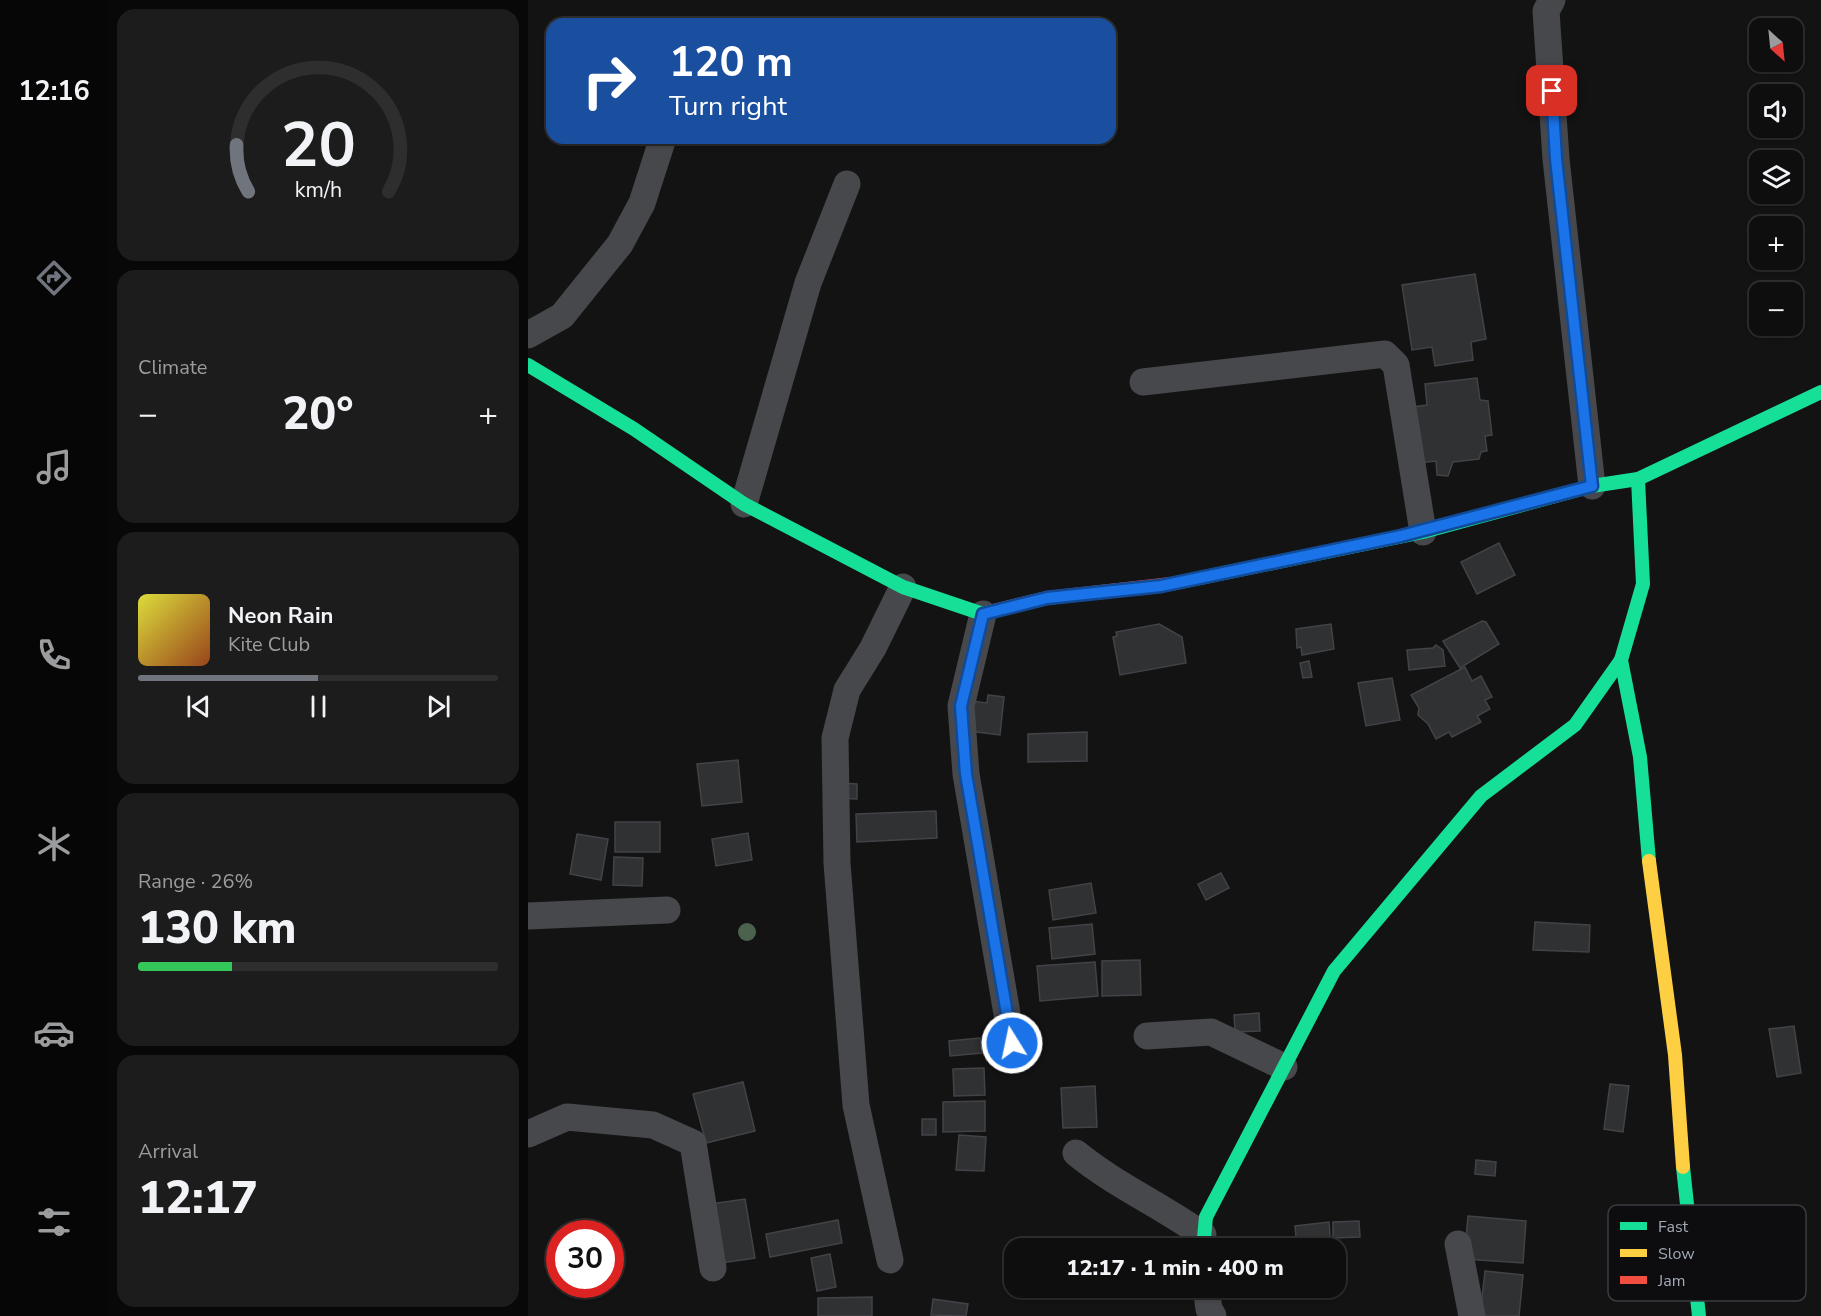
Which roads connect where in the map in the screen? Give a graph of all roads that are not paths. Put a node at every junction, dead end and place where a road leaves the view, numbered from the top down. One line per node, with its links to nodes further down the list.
1 (1552, 0): 9 (street)
2 (661, 144): 4 (street)
3 (847, 184): 10 (street)
4 (528, 335)
5 (528, 365): 10 (street)
6 (1143, 382): 11 (street)
7 (1821, 392): 8 (street)
8 (1638, 479): 9 (street); 14 (street)
9 (1592, 486): 11 (street)
10 (744, 504): 12 (street)
11 (1423, 532): 13 (street)
12 (903, 587): 13 (street); 26 (street)
13 (983, 614): 18 (street)
14 (1621, 660): 19 (street); 22 (street)
15 (667, 910): 16 (street)
16 (528, 916)
17 (1147, 1036): 19 (street)
18 (1012, 1043)
19 (1284, 1067): 24 (street)
20 (528, 1134): 27 (street)
21 (1076, 1153): 23 (street)
22 (1685, 1205)
23 (1200, 1238)
24 (1203, 1238)
25 (1458, 1244): 31 (street)
26 (890, 1260)
27 (713, 1269)
28 (1208, 1298): 30 (street)
29 (1697, 1301): 32 (street)
30 (1213, 1316)
31 (1472, 1316)
32 (1699, 1316)

